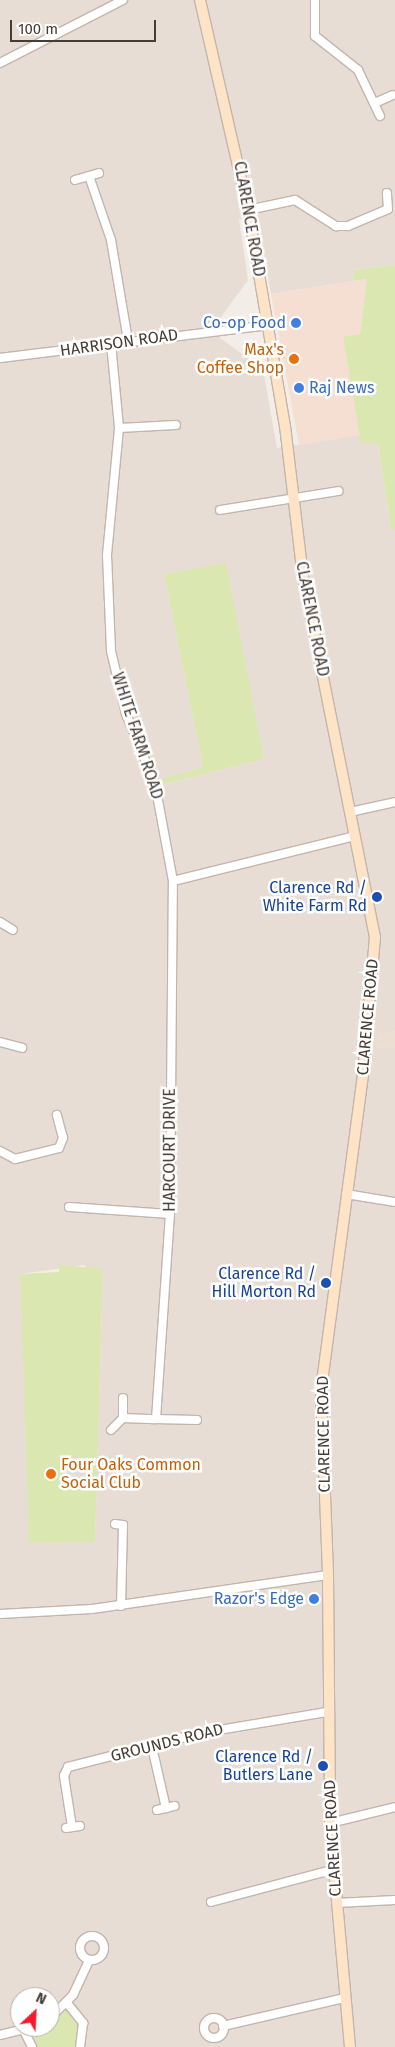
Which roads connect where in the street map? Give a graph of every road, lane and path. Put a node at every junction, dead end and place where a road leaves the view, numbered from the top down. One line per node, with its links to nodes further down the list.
1 (123, 0): 4 (street)
2 (200, 0): 13 (street, CLARENCE ROAD)
3 (315, 0): 6 (street)
4 (0, 63)
5 (393, 96): 6 (street)
6 (377, 102): 7 (street)
7 (380, 116)
8 (99, 173): 9 (street)
9 (89, 176): 10 (street); 15 (street)
10 (75, 180)
11 (387, 193): 12 (street)
12 (392, 209): 13 (street)
13 (248, 210): 14 (street, CLARENCE ROAD)
14 (267, 324): 15 (street, HARRISON ROAD); 21 (street, CLARENCE ROAD)
15 (128, 341): 16 (street, HARRISON ROAD)
16 (111, 343): 17 (street, HARRISON ROAD); 19 (street, WHITE FARM ROAD)
17 (0, 358)
18 (176, 425): 19 (street)
19 (119, 428): 26 (street, WHITE FARM ROAD)
20 (338, 491): 21 (street)
21 (290, 498): 22 (street); 24 (street, CLARENCE ROAD)
22 (220, 510)
23 (395, 802): 24 (street)
24 (350, 812): 25 (street, CLARENCE ROAD)
25 (355, 836): 26 (street); 33 (street, CLARENCE ROAD)
26 (173, 881): 36 (street, HARCOURT DRIVE)
27 (0, 922): 28 (street)
28 (12, 930)
29 (0, 1042): 30 (street)
30 (22, 1048)
31 (57, 1115): 32 (street)
32 (0, 1151)
33 (346, 1194): 34 (street); 43 (street, CLARENCE ROAD)
34 (395, 1202)
35 (69, 1207): 36 (street)
36 (170, 1214): 39 (street, HARCOURT DRIVE)
37 (123, 1398): 38 (street)
38 (124, 1418): 39 (street); 41 (street)
39 (156, 1419): 40 (street)
40 (197, 1420)
41 (111, 1430)
42 (123, 1524): 44 (street)
43 (328, 1575): 44 (street); 46 (street, CLARENCE ROAD)
44 (121, 1606): 45 (street)
45 (0, 1614)
46 (327, 1712): 47 (street, GROUNDS ROAD); 52 (street, CLARENCE ROAD)
47 (152, 1747): 50 (street); 53 (street, GROUNDS ROAD)
48 (175, 1806): 50 (street)
49 (395, 1807): 52 (street)
50 (166, 1808): 51 (street)
51 (157, 1810)
52 (330, 1823): 54 (street, CLARENCE ROAD)
53 (73, 1827)
54 (334, 1869): 56 (street); 57 (street, CLARENCE ROAD)
55 (395, 1900): 57 (street)
56 (211, 1902)
57 (336, 1903): 59 (street, CLARENCE ROAD)
58 (89, 1960): 60 (street)
59 (344, 1998): 62 (street); 64 (street, CLARENCE ROAD)
60 (67, 2004): 61 (street); 63 (street)
61 (60, 2010)
62 (223, 2026)
63 (80, 2047)
64 (350, 2047)

